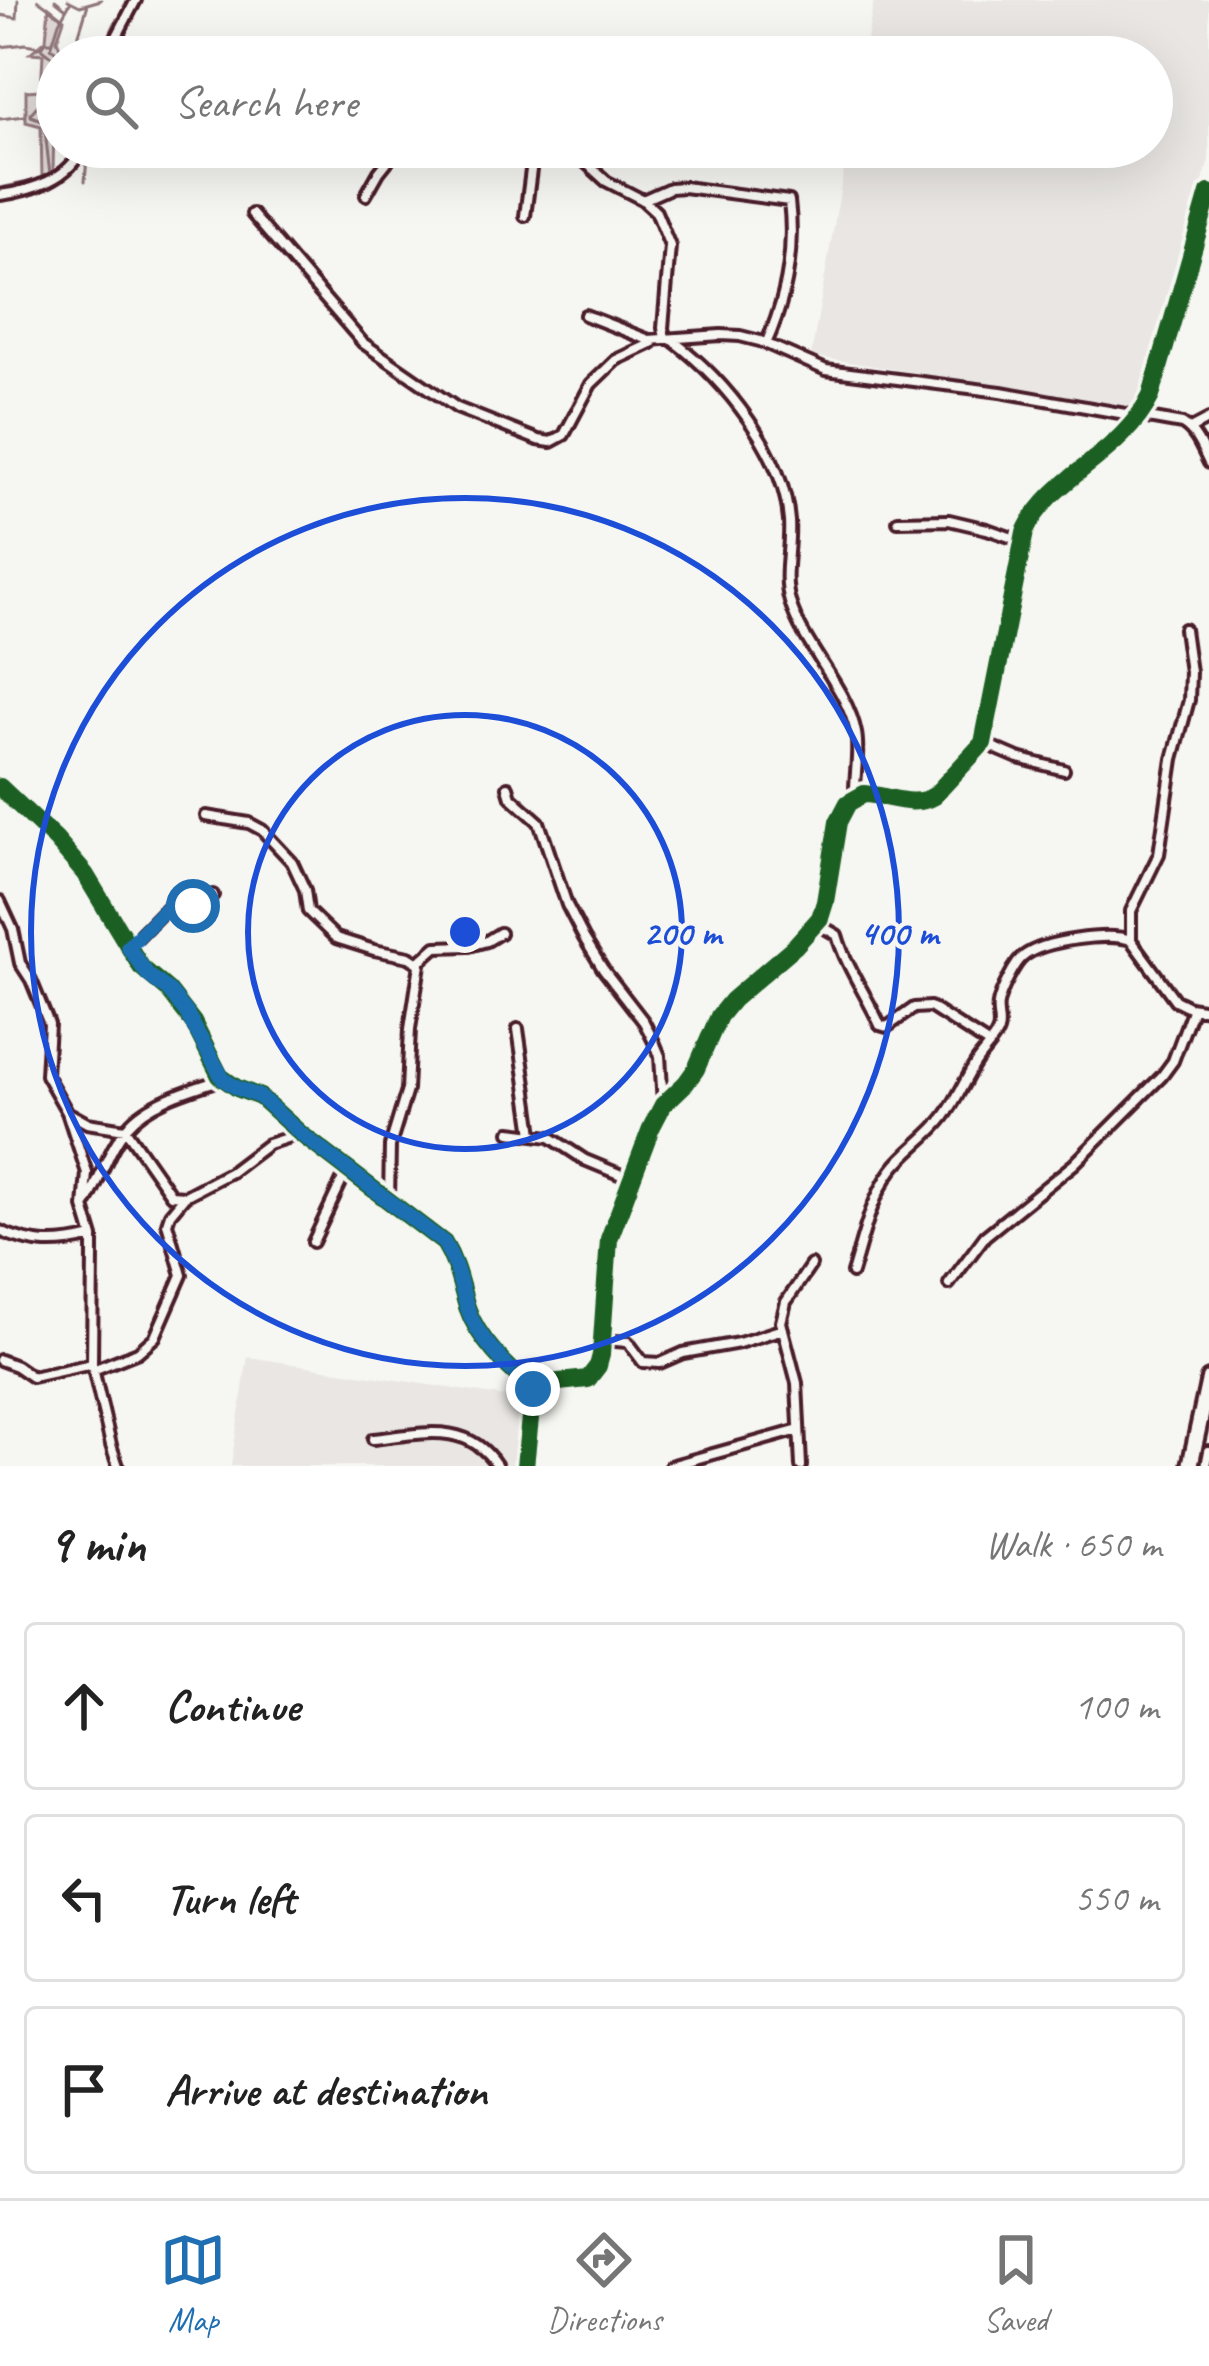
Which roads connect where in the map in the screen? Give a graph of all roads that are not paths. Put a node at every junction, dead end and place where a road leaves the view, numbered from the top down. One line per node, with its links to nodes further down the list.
1 (136, 0): 2 (street)
2 (117, 36)
3 (65, 168): 7 (street)
4 (383, 168): 8 (street)
5 (532, 168): 12 (street)
6 (595, 168): 10 (street)
7 (0, 195)
8 (366, 195)
9 (1209, 195): 16 (street)
10 (644, 200): 14 (street); 15 (street)
11 (253, 214): 14 (street)
12 (525, 216)
13 (584, 315): 14 (street)
14 (665, 340): 15 (street); 27 (street)
15 (766, 344): 16 (street)
16 (1142, 415): 18 (street); 21 (street)
17 (1209, 419): 18 (street)
18 (1190, 429): 19 (street)
19 (1209, 463)
20 (898, 521): 21 (street)
21 (1021, 542): 23 (street)
22 (1184, 629): 33 (street)
23 (983, 743): 24 (street); 27 (street)
24 (1064, 770)
25 (0, 787): 34 (street)
26 (508, 787): 41 (street)
27 (855, 797): 31 (street)
28 (206, 816): 35 (street)
29 (213, 896): 34 (street)
30 (0, 901): 42 (street)
31 (816, 923): 39 (street); 41 (street)
32 (500, 933): 35 (street)
33 (1131, 940): 36 (street); 39 (street)
34 (128, 947): 40 (street)
35 (419, 962): 50 (street)
36 (1193, 1008): 37 (street); 57 (street)
37 (1209, 1010)
38 (518, 1029): 46 (street)
39 (988, 1044): 56 (street)
40 (223, 1079): 43 (street); 45 (street)
41 (663, 1106): 48 (street)
42 (68, 1112): 43 (street); 51 (street)
43 (125, 1129): 49 (street); 51 (street)
44 (510, 1132): 46 (street)
45 (301, 1134): 47 (street); 49 (street)
46 (533, 1134): 48 (street)
47 (347, 1170): 50 (street); 54 (street)
48 (631, 1179): 59 (street)
49 (184, 1196): 61 (street)
50 (389, 1201): 63 (street)
51 (84, 1207): 53 (street)
52 (0, 1231): 53 (street)
53 (93, 1238): 61 (street)
54 (314, 1241)
55 (811, 1265): 58 (street)
56 (852, 1273)
57 (949, 1284)
58 (783, 1329): 59 (street); 64 (street)
59 (603, 1340): 63 (street)
60 (0, 1360): 61 (street)
61 (93, 1367): 67 (street)
62 (1209, 1379): 72 (highway)
63 (533, 1389): 69 (street)
64 (799, 1430): 70 (street); 71 (street)
65 (374, 1439): 68 (street)
66 (1209, 1451): 73 (street)
67 (118, 1466)
68 (497, 1466)
69 (525, 1466)
70 (670, 1466)
71 (801, 1466)
72 (1190, 1466)
73 (1205, 1466)

